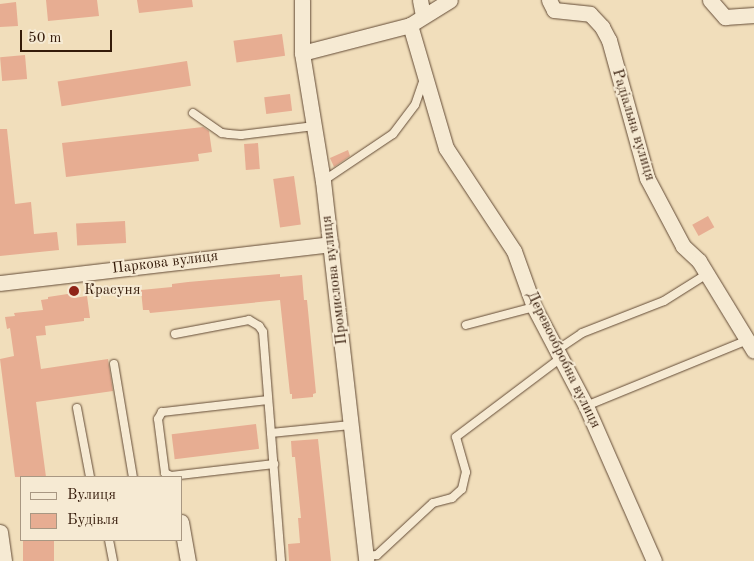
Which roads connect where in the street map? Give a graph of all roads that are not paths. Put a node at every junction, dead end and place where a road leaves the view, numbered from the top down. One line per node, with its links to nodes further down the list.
1 (302, 0): 9 (street, Промислова вулиця)
2 (420, 0): 7 (street)
3 (450, 0): 7 (street)
4 (549, 0): 15 (street, Радіальна вулиця)
5 (710, 0): 6 (street)
6 (754, 15)
7 (424, 16): 8 (street)
8 (410, 25): 9 (street); 10 (street, Деревообробна вулиця)
9 (302, 53): 12 (street, Промислова вулиця)
10 (425, 77): 13 (lane); 17 (street, Деревообробна вулиця)
11 (193, 113): 12 (lane)
12 (314, 126): 13 (street, Промислова вулиця)
13 (323, 181): 14 (street, Промислова вулиця)
14 (331, 244): 16 (street, Паркова вулиця); 26 (street, Промислова вулиця)
15 (708, 274): 20 (street, Радіальна вулиця); 21 (lane)
16 (0, 283)
17 (534, 307): 18 (lane); 21 (street, Деревообробна вулиця)
18 (466, 325)
19 (175, 334): 23 (lane)
20 (751, 345): 24 (lane)
21 (559, 354): 24 (street, Деревообробна вулиця); 34 (lane)
22 (114, 364): 30 (lane)
23 (268, 400): 27 (lane); 28 (lane)
24 (586, 406): 39 (street, Деревообробна вулиця)
25 (77, 408): 29 (lane)
26 (351, 424): 27 (lane); 34 (street, Промислова вулиця)
27 (271, 433): 28 (lane)
28 (274, 464): 38 (lane)
29 (90, 476)
30 (133, 476)
31 (182, 528): 37 (street)
32 (0, 532): 35 (street)
33 (109, 541): 36 (lane)
34 (366, 559)
35 (4, 561)
36 (113, 561)
37 (188, 561)
38 (281, 561)
39 (654, 561)

